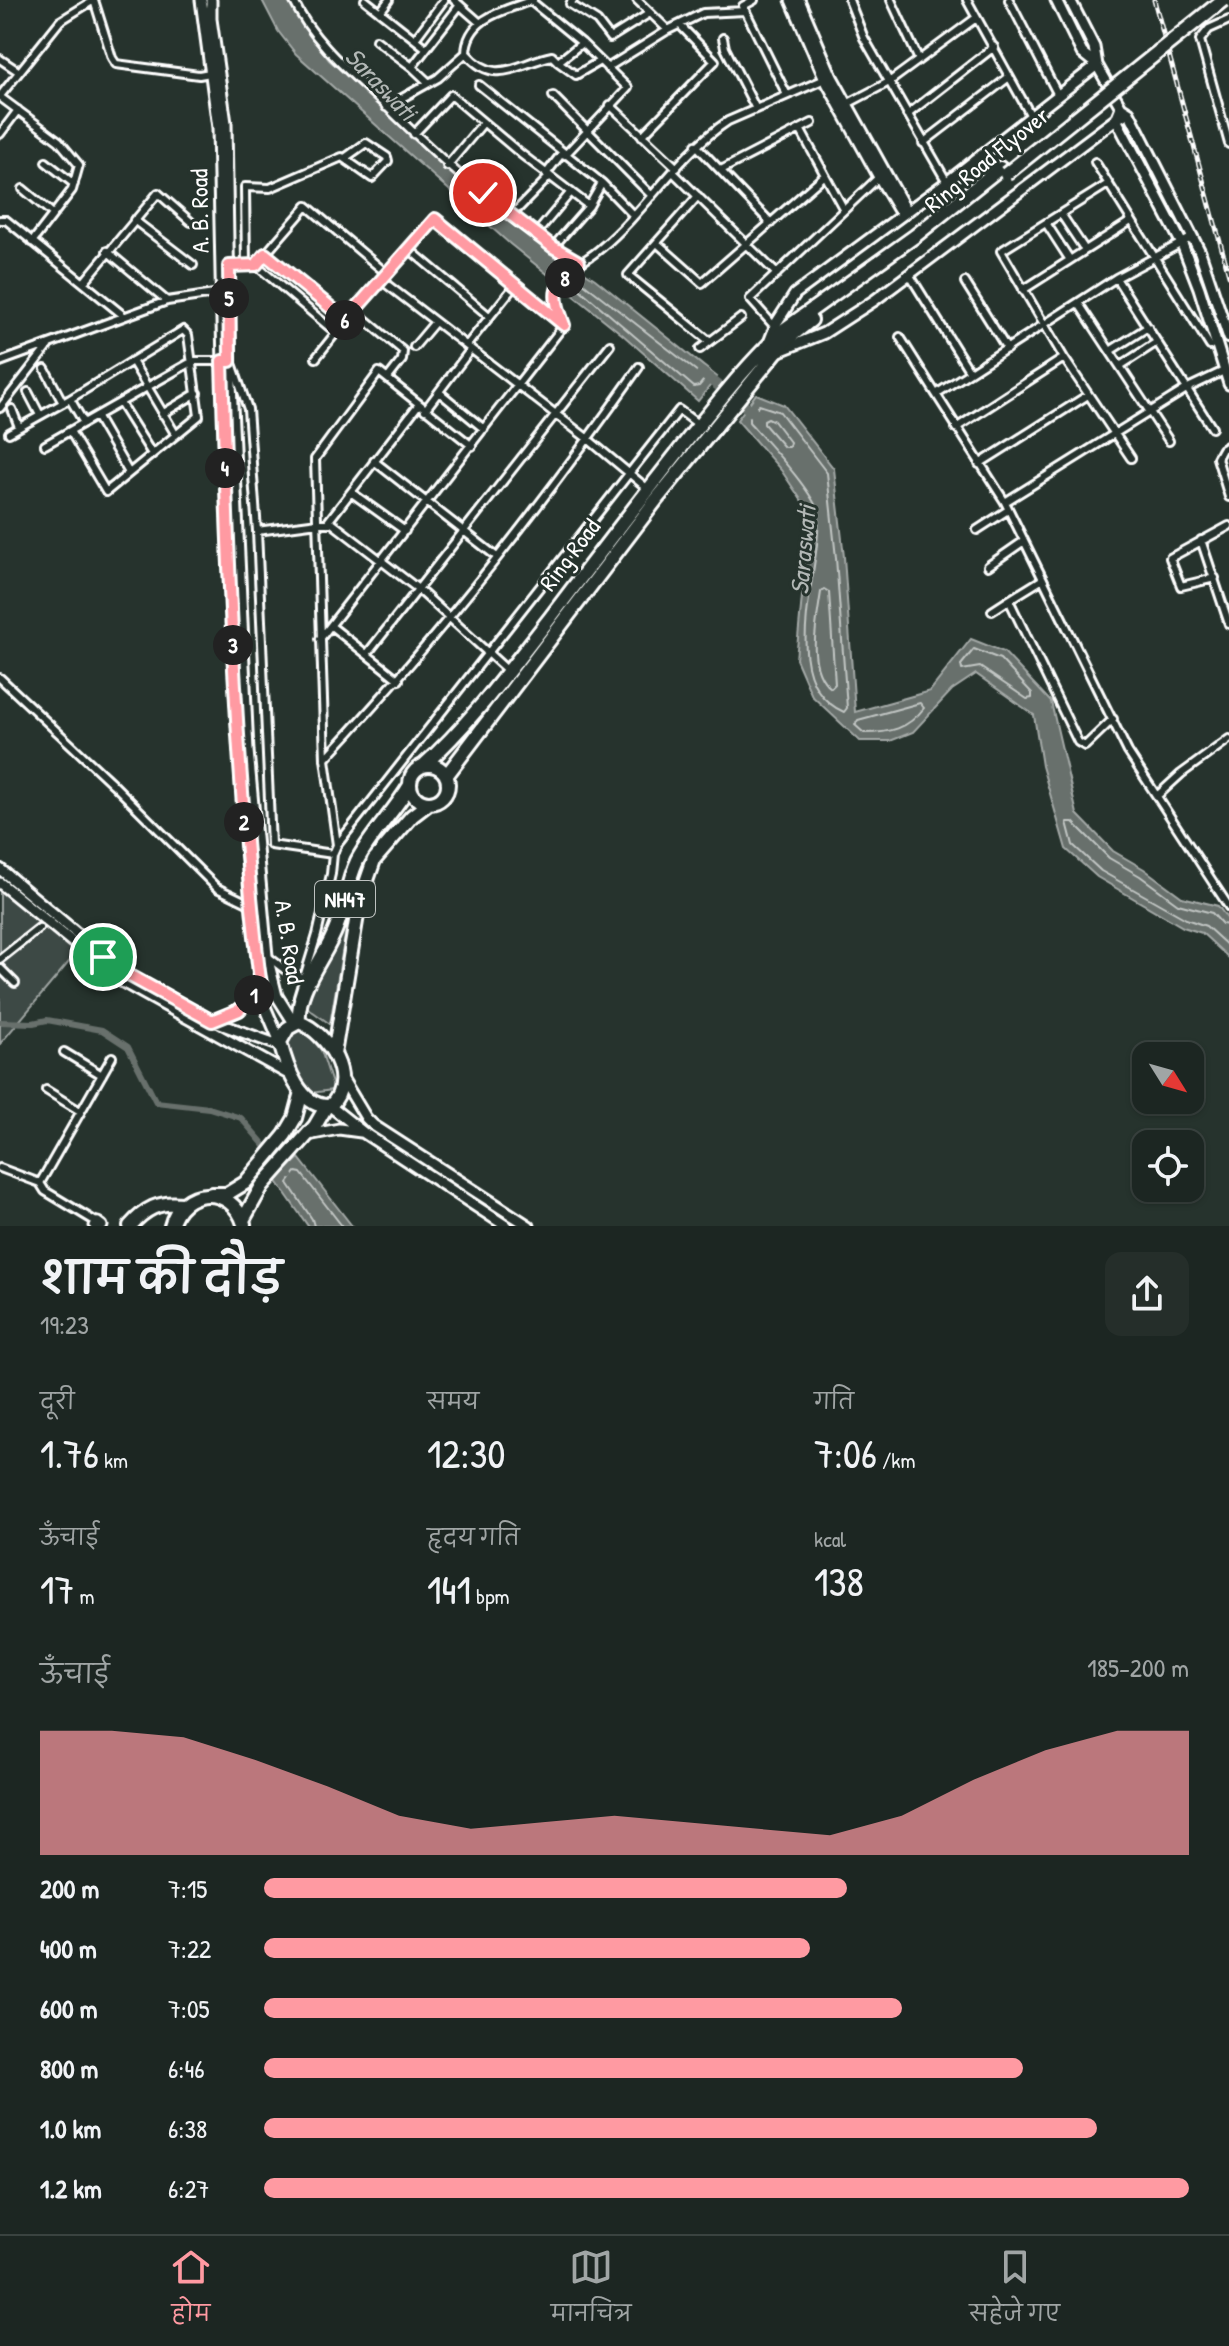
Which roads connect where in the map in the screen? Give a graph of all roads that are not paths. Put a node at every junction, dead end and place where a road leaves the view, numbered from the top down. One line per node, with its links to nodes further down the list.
1 (94, 0): 47 (street); 48 (street)
2 (201, 0): 48 (main road, A. B. Road)
3 (211, 0): 54 (main road, A. B. Road)
4 (293, 0): 61 (street)
5 (365, 0): 27 (street)
6 (389, 0): 27 (street)
7 (444, 0): 34 (street)
8 (562, 0): 24 (street)
9 (637, 0): 25 (street)
10 (651, 0): 25 (street)
11 (754, 0): 26 (street)
12 (791, 0): 50 (main road)
13 (799, 0): 59 (main road)
14 (849, 0): 51 (street)
15 (891, 0): 41 (street)
16 (967, 0): 28 (street)
17 (1009, 0): 56 (street)
18 (1056, 0): 44 (main road)
19 (1070, 0): 44 (main road)
20 (1209, 0): 87 (highway, Ring Road Flyover)
21 (1223, 0): 87 (highway, Ring Road Flyover, bridge)
22 (533, 1): 30 (street); 36 (street)
23 (457, 2): 30 (street); 38 (street)
24 (572, 2): 25 (street)
25 (649, 11): 32 (street)
26 (745, 11): 31 (street); 55 (street)
27 (380, 12): 34 (street)
28 (976, 18): 37 (street); 41 (street)
29 (1229, 20): 66 (street)
30 (479, 22): 39 (street)
31 (680, 25): 32 (street); 76 (street)
32 (668, 30): 46 (street)
33 (723, 38): 63 (street)
34 (415, 39): 38 (street)
35 (376, 40): 45 (street)
36 (582, 43): 42 (street); 43 (street)
37 (994, 47): 49 (street); 67 (street)
38 (426, 48): 45 (street)
39 (466, 53): 43 (street); 52 (street)
40 (0, 59): 47 (street)
41 (919, 60): 51 (street)
42 (600, 61): 43 (street); 46 (street)
43 (558, 62)
44 (1097, 65): 56 (main road); 65 (main road)
45 (412, 67): 52 (street)
46 (607, 68): 60 (street)
47 (18, 71): 57 (street)
48 (210, 73): 54 (main road, A. B. Road)
49 (1009, 77): 68 (street); 77 (street)
50 (825, 79): 55 (street); 90 (main road)
51 (889, 82): 59 (street); 67 (street)
52 (429, 83): 61 (street)
53 (479, 85): 80 (street)
54 (217, 86): 129 (main road, A. B. Road); 138 (main road, A. B. Road)
55 (787, 95): 63 (street)
56 (1058, 95): 68 (main road)
57 (0, 96): 64 (street)
58 (553, 96): 73 (street)
59 (847, 104): 101 (main road)
60 (610, 105): 73 (street); 76 (street)
61 (386, 107): 75 (street)
62 (1229, 107): 66 (street)
63 (756, 109): 79 (street)
64 (18, 110): 74 (street); 93 (street)
65 (1125, 110): 69 (main road); 113 (main road)
66 (1218, 110): 78 (street)
67 (907, 115): 77 (street)
68 (1031, 116): 91 (main road)
69 (1119, 122): 117 (main road); 131 (main road)
70 (483, 123): 75 (street); 84 (street); 88 (street)
71 (812, 123): 72 (street)
72 (800, 129): 86 (street); 89 (street)
73 (588, 131): 80 (street); 97 (street)
74 (0, 134)
75 (414, 134): 84 (street)
76 (642, 136): 85 (street)
77 (923, 143): 91 (street)
78 (1229, 144)
79 (696, 145): 85 (street); 86 (street)
80 (563, 154): 88 (street); 92 (street)
81 (345, 158): 81 (street); 126 (street)
82 (46, 162): 93 (street)
83 (1095, 162): 94 (street)
84 (447, 166): 104 (street)
85 (676, 170): 97 (street); 98 (street)
86 (721, 170): 110 (street)
87 (1003, 171): 161 (highway, Ring Road Flyover)
88 (548, 175): 96 (street); 104 (street)
89 (825, 175): 100 (street); 110 (street)
90 (879, 177): 100 (street); 101 (main road)
91 (947, 182): 101 (main road)
92 (602, 183): 99 (street); 105 (street)
93 (74, 184): 102 (street)
94 (1108, 184): 103 (street); 108 (street)
95 (23, 189): 102 (street)
96 (571, 192): 99 (street); 112 (street)
97 (652, 196): 105 (street)
98 (698, 196): 115 (street); 116 (street)
99 (589, 206): 118 (street)
100 (843, 208): 130 (street)
101 (904, 213): 150 (main road)
102 (53, 214): 114 (street)
103 (1061, 214): 111 (street); 120 (street)
104 (512, 215): 112 (street)
105 (633, 215): 128 (street)
106 (0, 220): 114 (street)
107 (134, 220): 109 (street); 121 (street); 125 (street)
108 (1131, 221): 120 (street); 123 (street)
109 (191, 222)
110 (771, 223): 116 (street)
111 (1046, 223): 124 (street); 137 (street)
112 (536, 234): 118 (street)
113 (1193, 237): 117 (street); 153 (main road)
114 (32, 242): 134 (street)
115 (657, 243): 116 (street); 154 (street)
116 (747, 244): 130 (street)
117 (1182, 244): 123 (street); 175 (main road)
118 (553, 247): 128 (street)
119 (409, 249): 132 (street); 136 (street); 143 (street)
120 (1085, 250): 124 (street)
121 (107, 251): 134 (street); 139 (street)
122 (265, 254): 127 (street); 132 (street); 145 (street)
123 (1153, 256): 133 (street); 158 (street)
124 (1070, 260): 137 (street)
125 (193, 265)
126 (246, 265): 127 (street); 129 (street)
127 (256, 265): 151 (street)
128 (576, 265): 147 (street)
129 (229, 266): 167 (main road, A. B. Road)
130 (777, 274): 150 (street)
131 (909, 274): 161 (main road); 176 (street)
132 (383, 277): 141 (street); 146 (street)
133 (1116, 278): 140 (street); 149 (street)
134 (84, 282): 142 (street)
135 (965, 282): 163 (street)
136 (515, 285): 143 (street); 147 (street)
137 (1023, 290): 148 (street)
138 (221, 293): 139 (street); 167 (main road, A. B. Road)
139 (167, 301): 142 (street)
140 (1079, 304): 148 (street); 164 (street)
141 (354, 310): 145 (street); 177 (street)
142 (124, 316): 156 (street)
143 (489, 316): 160 (street)
144 (741, 318): 154 (street)
145 (346, 320): 151 (street)
146 (435, 322): 159 (street); 160 (street)
147 (564, 325): 180 (street)
148 (1045, 325): 163 (street); 166 (street)
149 (1148, 327): 155 (street); 164 (street)
150 (775, 328): 161 (main road)
151 (335, 332): 165 (street)
152 (900, 337): 186 (street)
153 (1229, 338)
154 (709, 341): 162 (street)
155 (1157, 342): 171 (street); 181 (street)
156 (49, 345): 170 (street); 191 (street)
157 (610, 345): 196 (street)
158 (1210, 346)
159 (414, 347)
160 (469, 347): 180 (street); 184 (street)
161 (773, 348): 174 (highway, Ring Road Flyover)
162 (700, 349)
163 (1007, 349): 176 (street)
164 (1110, 351): 171 (street)
165 (316, 358)
166 (1064, 358): 187 (street); 201 (street)
167 (227, 360): 169 (street); 229 (street); 259 (main road, A. B. Road); 266 (main road, A. B. Road)
168 (132, 361): 169 (street); 182 (street); 188 (street)
169 (193, 361): 182 (street); 185 (street)
170 (0, 362)
171 (1120, 366): 193 (street)
172 (639, 367): 208 (street)
173 (45, 369): 188 (street)
174 (753, 370): 178 (highway, Ring Road)
175 (1224, 371): 179 (main road); 181 (street)
176 (970, 372): 186 (street)
177 (388, 378): 190 (street); 225 (street)
178 (743, 382): 199 (highway, Ring Road); 255 (highway, Ring Road)
179 (1229, 384)
180 (518, 386): 196 (street); 203 (street)
181 (1188, 388): 193 (street); 202 (street)
182 (146, 389): 189 (street); 194 (street)
183 (28, 392): 195 (street)
184 (439, 392): 190 (street); 203 (street)
185 (197, 393): 194 (street); 207 (street)
186 (936, 394): 201 (street)
187 (1088, 395): 206 (street); 216 (street)
188 (66, 401): 195 (street); 198 (street)
189 (120, 403): 197 (street); 213 (street)
190 (422, 407): 212 (street); 215 (street)
191 (0, 408)
192 (12, 409): 200 (street)
193 (1151, 410): 206 (street); 209 (street)
194 (162, 414): 207 (street)
195 (40, 415): 200 (street)
196 (556, 415): 208 (street); 231 (street)
197 (96, 416): 198 (street); 218 (street)
198 (84, 423): 204 (street)
199 (699, 425): 217 (street); 219 (highway, Ring Road)
200 (19, 427): 205 (street)
201 (956, 428): 216 (street)
202 (1212, 428)
203 (484, 429): 212 (street)
204 (70, 431): 210 (street); 218 (street)
205 (9, 433)
206 (1115, 433): 214 (street); 222 (street)
207 (176, 435): 213 (street)
208 (588, 439): 217 (street); 234 (street)
209 (1169, 441)
210 (45, 445)
211 (1229, 445): 221 (street)
212 (472, 446): 223 (street)
213 (152, 454): 218 (street)
214 (1131, 458)
215 (374, 461): 220 (street); 223 (street)
216 (979, 464): 222 (street)
217 (630, 472): 219 (street); 246 (street)
218 (129, 473)
219 (648, 489): 248 (highway, Ring Road)
220 (352, 493): 226 (street); 230 (street)
221 (1229, 497)
222 (1005, 502): 224 (street)
223 (427, 503): 230 (street); 231 (street)
224 (1008, 510): 228 (street); 233 (street)
225 (318, 523): 226 (street); 229 (street); 245 (street)
226 (327, 523): 235 (street)
227 (1229, 526): 232 (street)
228 (977, 530)
229 (257, 531): 260 (street)
230 (405, 531): 235 (street)
231 (464, 531): 234 (street); 239 (street)
232 (1201, 540): 237 (street); 237 (street)
233 (1024, 541): 236 (street); 238 (street)
234 (497, 557): 242 (street)
235 (380, 561): 239 (street); 244 (street)
236 (988, 566)
237 (1215, 578): 243 (street)
238 (1043, 579): 240 (street); 251 (street)
239 (418, 589): 242 (street); 247 (street)
240 (1009, 600): 241 (street); 251 (street)
241 (992, 611)
242 (450, 617): 246 (street); 250 (street)
243 (1229, 624)
244 (331, 626): 245 (street); 247 (street)
245 (320, 639): 253 (street)
246 (487, 652): 248 (street); 261 (street)
247 (367, 654): 250 (street)
248 (509, 672): 254 (highway, Ring Road)
249 (0, 678): 266 (street)
250 (399, 680): 253 (street)
251 (1113, 719): 257 (street)
252 (1229, 739): 257 (street)
253 (325, 759): 261 (street)
254 (423, 766): 255 (highway); 256 (highway, NH47)
255 (446, 776): 258 (highway)
256 (410, 785): 258 (highway); 274 (highway, NH47)
257 (1157, 796): 265 (street)
258 (429, 803): 279 (highway)
259 (256, 845): 260 (street); 268 (main road, A. B. Road)
260 (271, 845): 262 (street)
261 (337, 845): 262 (street)
262 (333, 854): 271 (street)
263 (0, 869): 275 (main road)
264 (0, 883): 282 (main road)
265 (1228, 901)
266 (252, 905): 273 (main road, A. B. Road)
267 (39, 928): 269 (street)
268 (267, 956): 271 (street); 276 (main road, A. B. Road)
269 (0, 959)
270 (0, 968): 272 (street)
271 (302, 977): 274 (street)
272 (15, 983)
273 (261, 989): 275 (main road); 277 (main road, A. B. Road)
274 (298, 1008): 276 (highway)
275 (212, 1021): 277 (main road)
276 (296, 1023): 277 (highway); 279 (highway)
277 (280, 1044): 282 (highway)
278 (64, 1052): 281 (street)
279 (334, 1054): 283 (highway)
280 (112, 1057): 281 (street)
281 (102, 1075): 287 (street)
282 (292, 1076): 285 (highway)
283 (342, 1078): 286 (highway); 299 (main road)
284 (46, 1090): 287 (street)
285 (302, 1092): 286 (highway); 292 (highway)
286 (328, 1106): 288 (main road); 289 (highway)
287 (80, 1111): 291 (street)
288 (364, 1133): 289 (main road); 298 (main road)
289 (302, 1140): 294 (highway)
290 (0, 1168): 291 (street)
291 (40, 1183): 295 (street)
292 (211, 1194): 293 (highway); 294 (highway)
293 (182, 1204): 296 (highway); 297 (highway)
294 (244, 1223)
295 (98, 1225)
296 (130, 1226)
297 (171, 1226)
298 (506, 1226)
299 (529, 1226)

